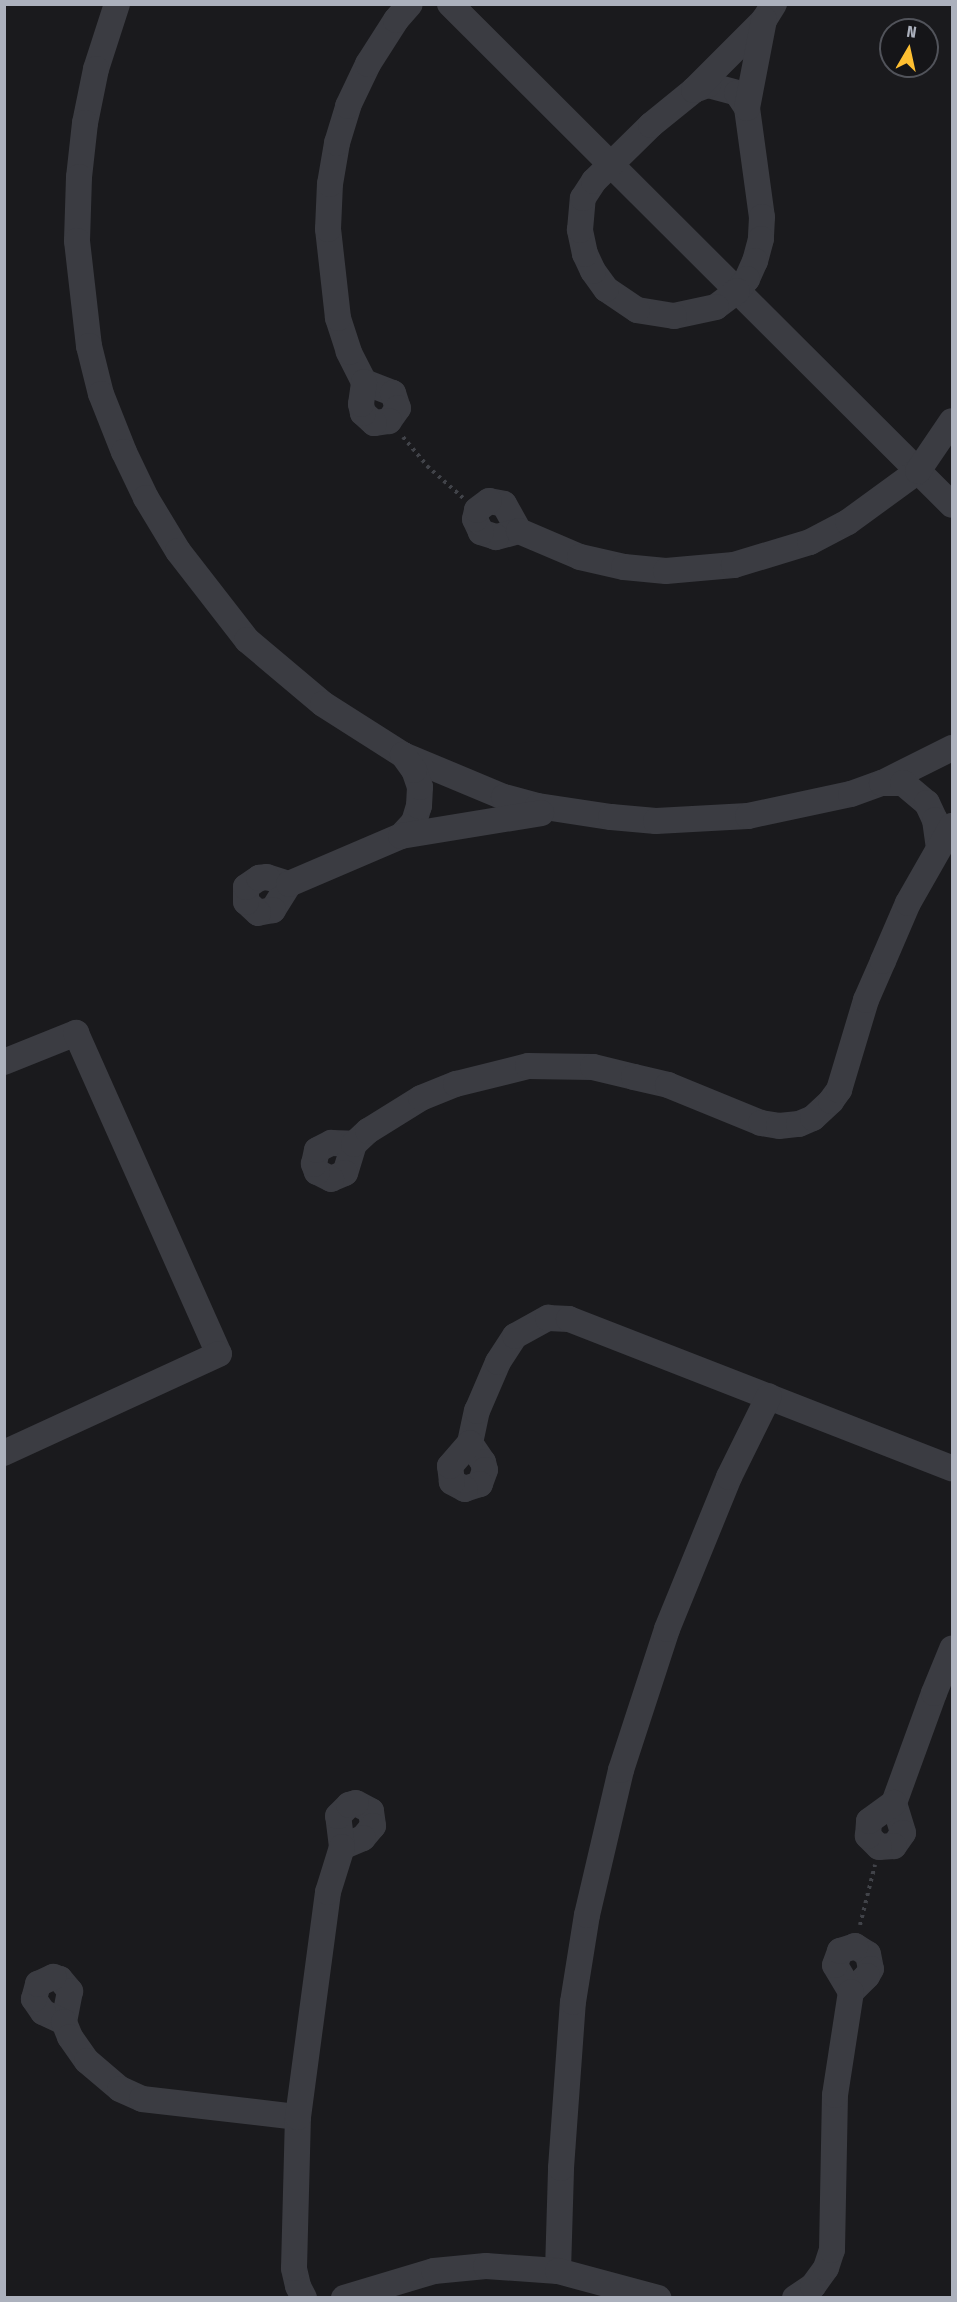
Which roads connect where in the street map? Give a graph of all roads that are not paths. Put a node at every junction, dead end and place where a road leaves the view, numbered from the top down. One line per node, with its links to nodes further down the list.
1 (117, 4): 15 (street)
2 (410, 4): 9 (street)
3 (450, 4): 7 (street)
4 (769, 12): 5 (street); 6 (street)
5 (694, 90): 6 (street); 7 (street)
6 (747, 108): 8 (street)
7 (610, 164): 8 (street); 8 (street)
8 (737, 291): 11 (street)
9 (390, 421)
10 (952, 421): 11 (street)
11 (918, 471): 12 (street); 13 (street)
12 (952, 505)
13 (477, 510)
14 (952, 748): 16 (street)
15 (403, 755): 17 (street); 18 (street)
16 (882, 783): 17 (street); 19 (street)
17 (572, 811): 18 (street)
18 (401, 836): 20 (street)
19 (946, 836): 22 (street)
20 (289, 884)
21 (4, 1062): 25 (street)
22 (354, 1144)
23 (769, 1396): 24 (street); 26 (street); 33 (street)
24 (470, 1443)
25 (4, 1453)
26 (952, 1468)
27 (952, 1649): 29 (street)
28 (342, 1847): 32 (street)
29 (879, 1847)
30 (855, 1946): 37 (street)
31 (64, 2022): 32 (street)
32 (298, 2117): 34 (street)
33 (558, 2271): 35 (street); 36 (street)
34 (304, 2298)
35 (344, 2298)
36 (658, 2298)
37 (795, 2298)

